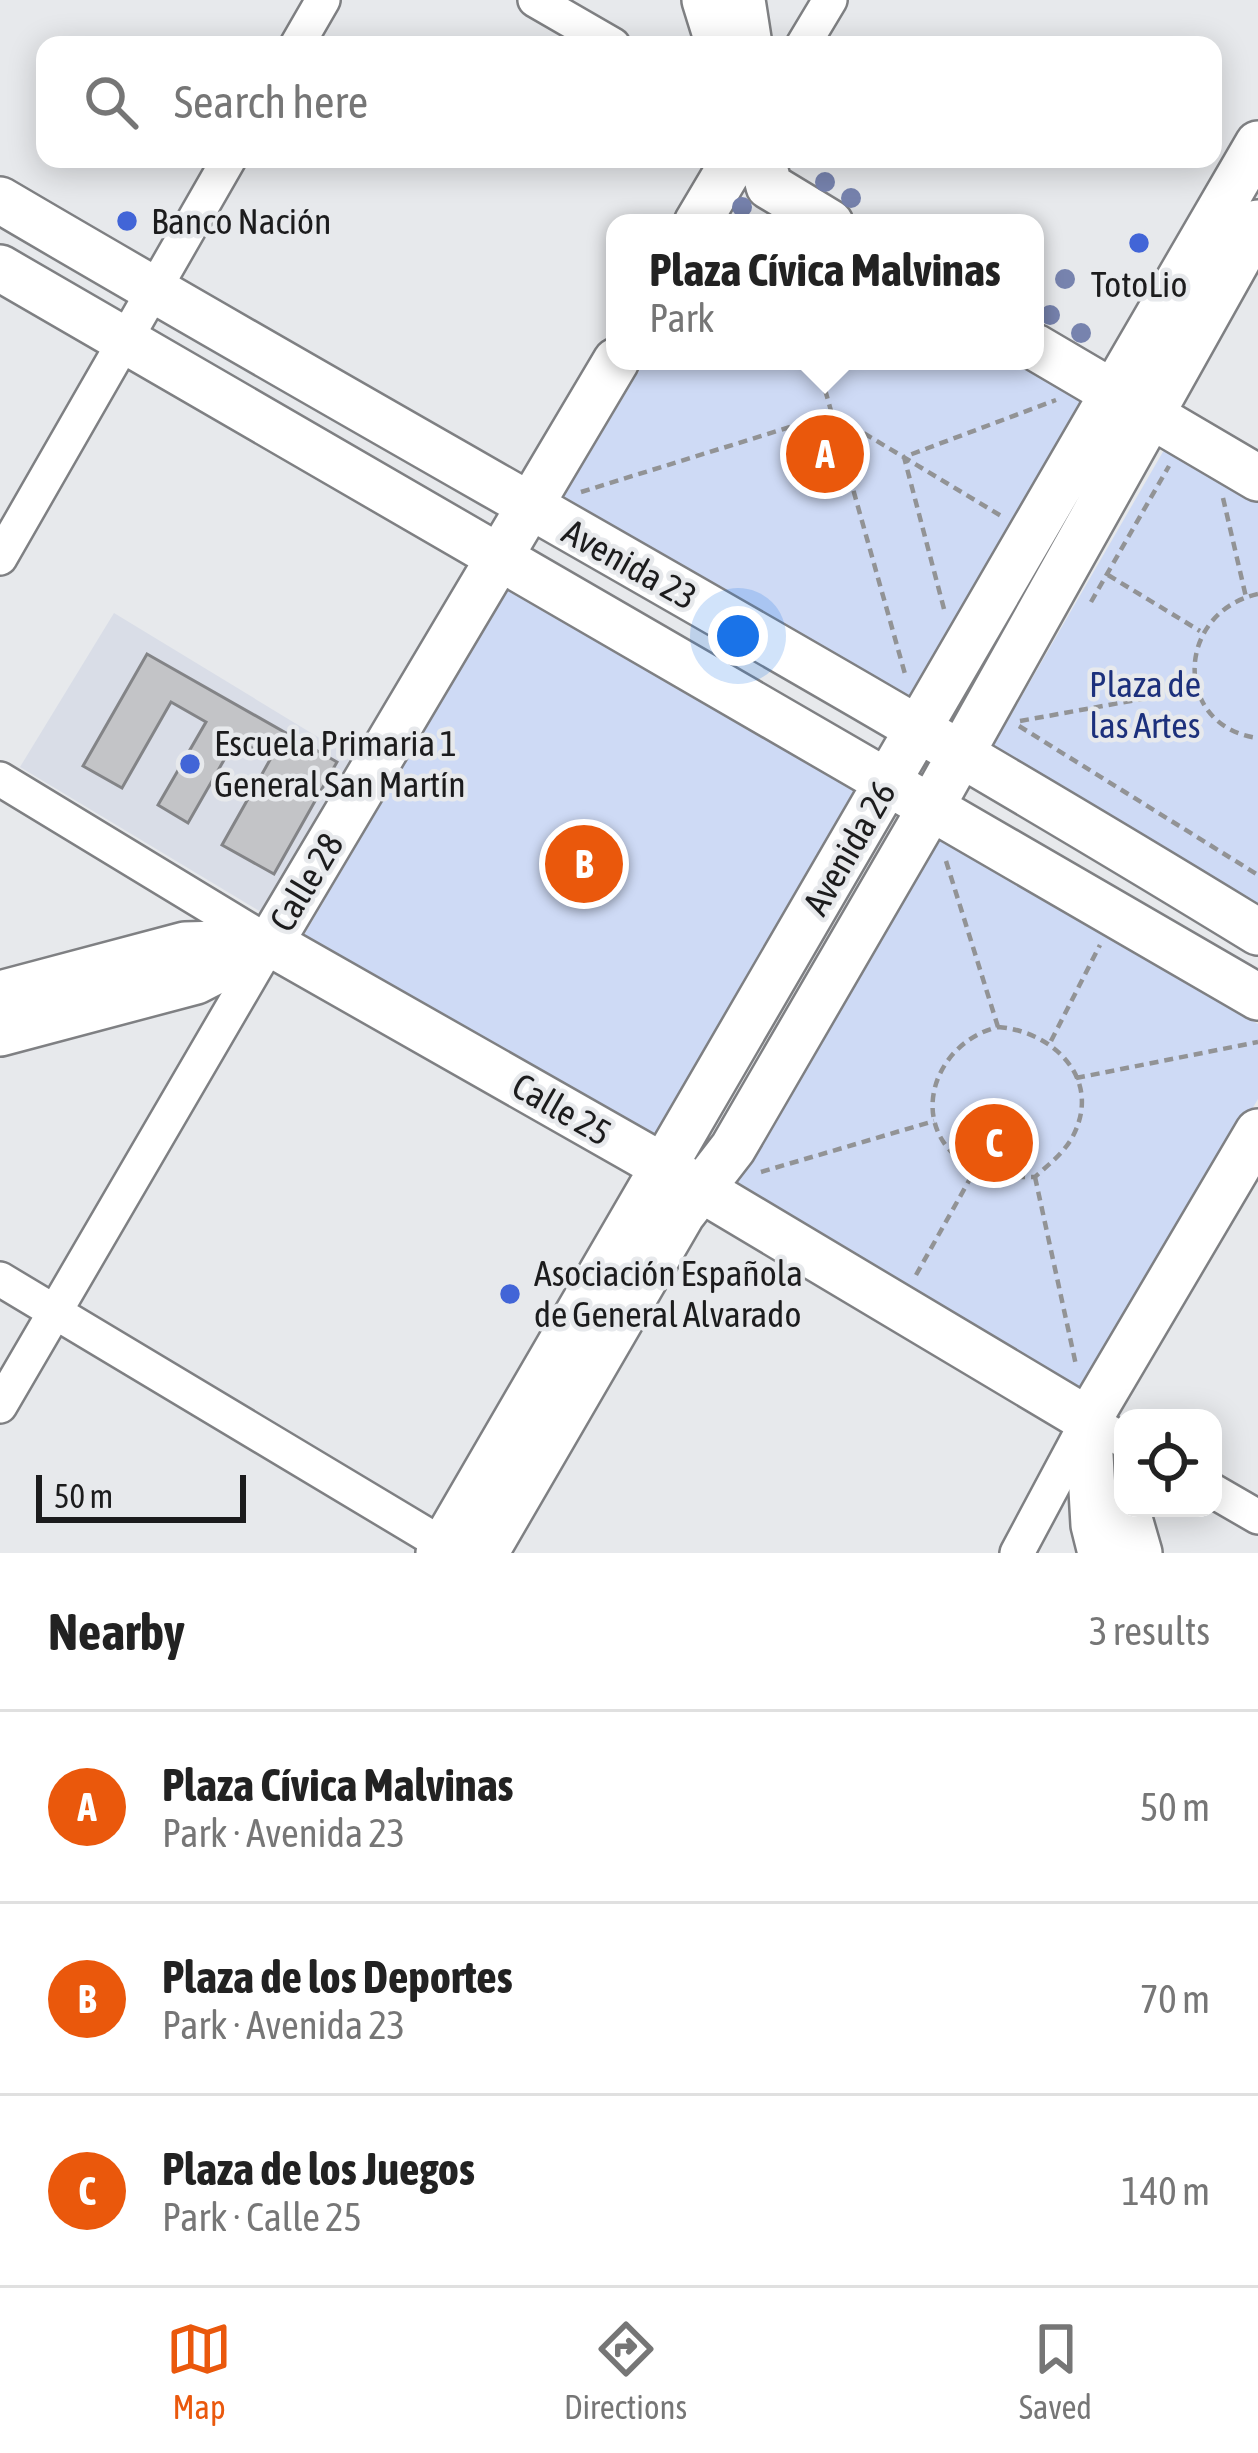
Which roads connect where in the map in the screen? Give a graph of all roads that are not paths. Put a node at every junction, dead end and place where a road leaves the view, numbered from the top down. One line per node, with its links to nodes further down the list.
1 (323, 0): 6 (street)
2 (535, 0): 7 (street)
3 (704, 0): 8 (main road)
4 (742, 0): 9 (main road)
5 (830, 0): 10 (street)
6 (302, 36)
7 (598, 36)
8 (716, 36)
9 (748, 36)
10 (808, 36)
11 (1258, 144): 23 (main road, Avenida 26)
12 (224, 168): 19 (street)
13 (755, 168): 15 (main road); 16 (main road)
14 (0, 200): 19 (main road, Avenida 23)
15 (702, 213)
16 (818, 214)
17 (1258, 223): 24 (main road, Avenida 26)
18 (0, 268): 20 (main road, Avenida 23)
19 (151, 289): 20 (street); 26 (main road, Avenida 23)
20 (121, 340): 27 (street); 28 (main road, Avenida 23)
21 (1044, 352): 23 (main road)
22 (611, 370): 26 (main road, Calle 28)
23 (1105, 389): 24 (main road); 30 (main road, Avenida 26)
24 (1154, 417): 25 (main road); 29 (main road, Avenida 26)
25 (1249, 489)
26 (529, 508): 28 (main road, Calle 28); 30 (main road, Avenida 23)
27 (0, 558)
28 (499, 560): 30 (main road, Avenida 23); 34 (main road, Calle 28)
29 (964, 751): 30 (main road, Avenida 23); 32 (main road, Avenida 26); 33 (main road, Avenida 23)
30 (905, 752): 32 (main road, Avenida 23); 39 (main road, Avenida 26)
31 (0, 778): 34 (street, Calle 25)
32 (930, 809): 36 (main road, Avenida 23); 39 (main road, Avenida 26)
33 (1258, 932)
34 (270, 943): 35 (main road); 37 (main road); 39 (main road, Calle 25); 41 (street, Calle 28)
35 (0, 994)
36 (1258, 997)
37 (0, 1033)
38 (1258, 1132): 43 (main road)
39 (683, 1178): 43 (main road, Calle 25); 48 (main road, Avenida 26)
40 (0, 1279): 41 (street)
41 (55, 1312): 42 (street, Calle 28); 48 (street)
42 (0, 1406)
43 (1105, 1430): 44 (main road); 49 (street); 50 (main road)
44 (1114, 1466)
45 (1222, 1496): 47 (street)
46 (1128, 1517): 51 (main road)
47 (1258, 1517)
48 (456, 1551)
49 (1017, 1553)
50 (1101, 1553)
51 (1139, 1553)

